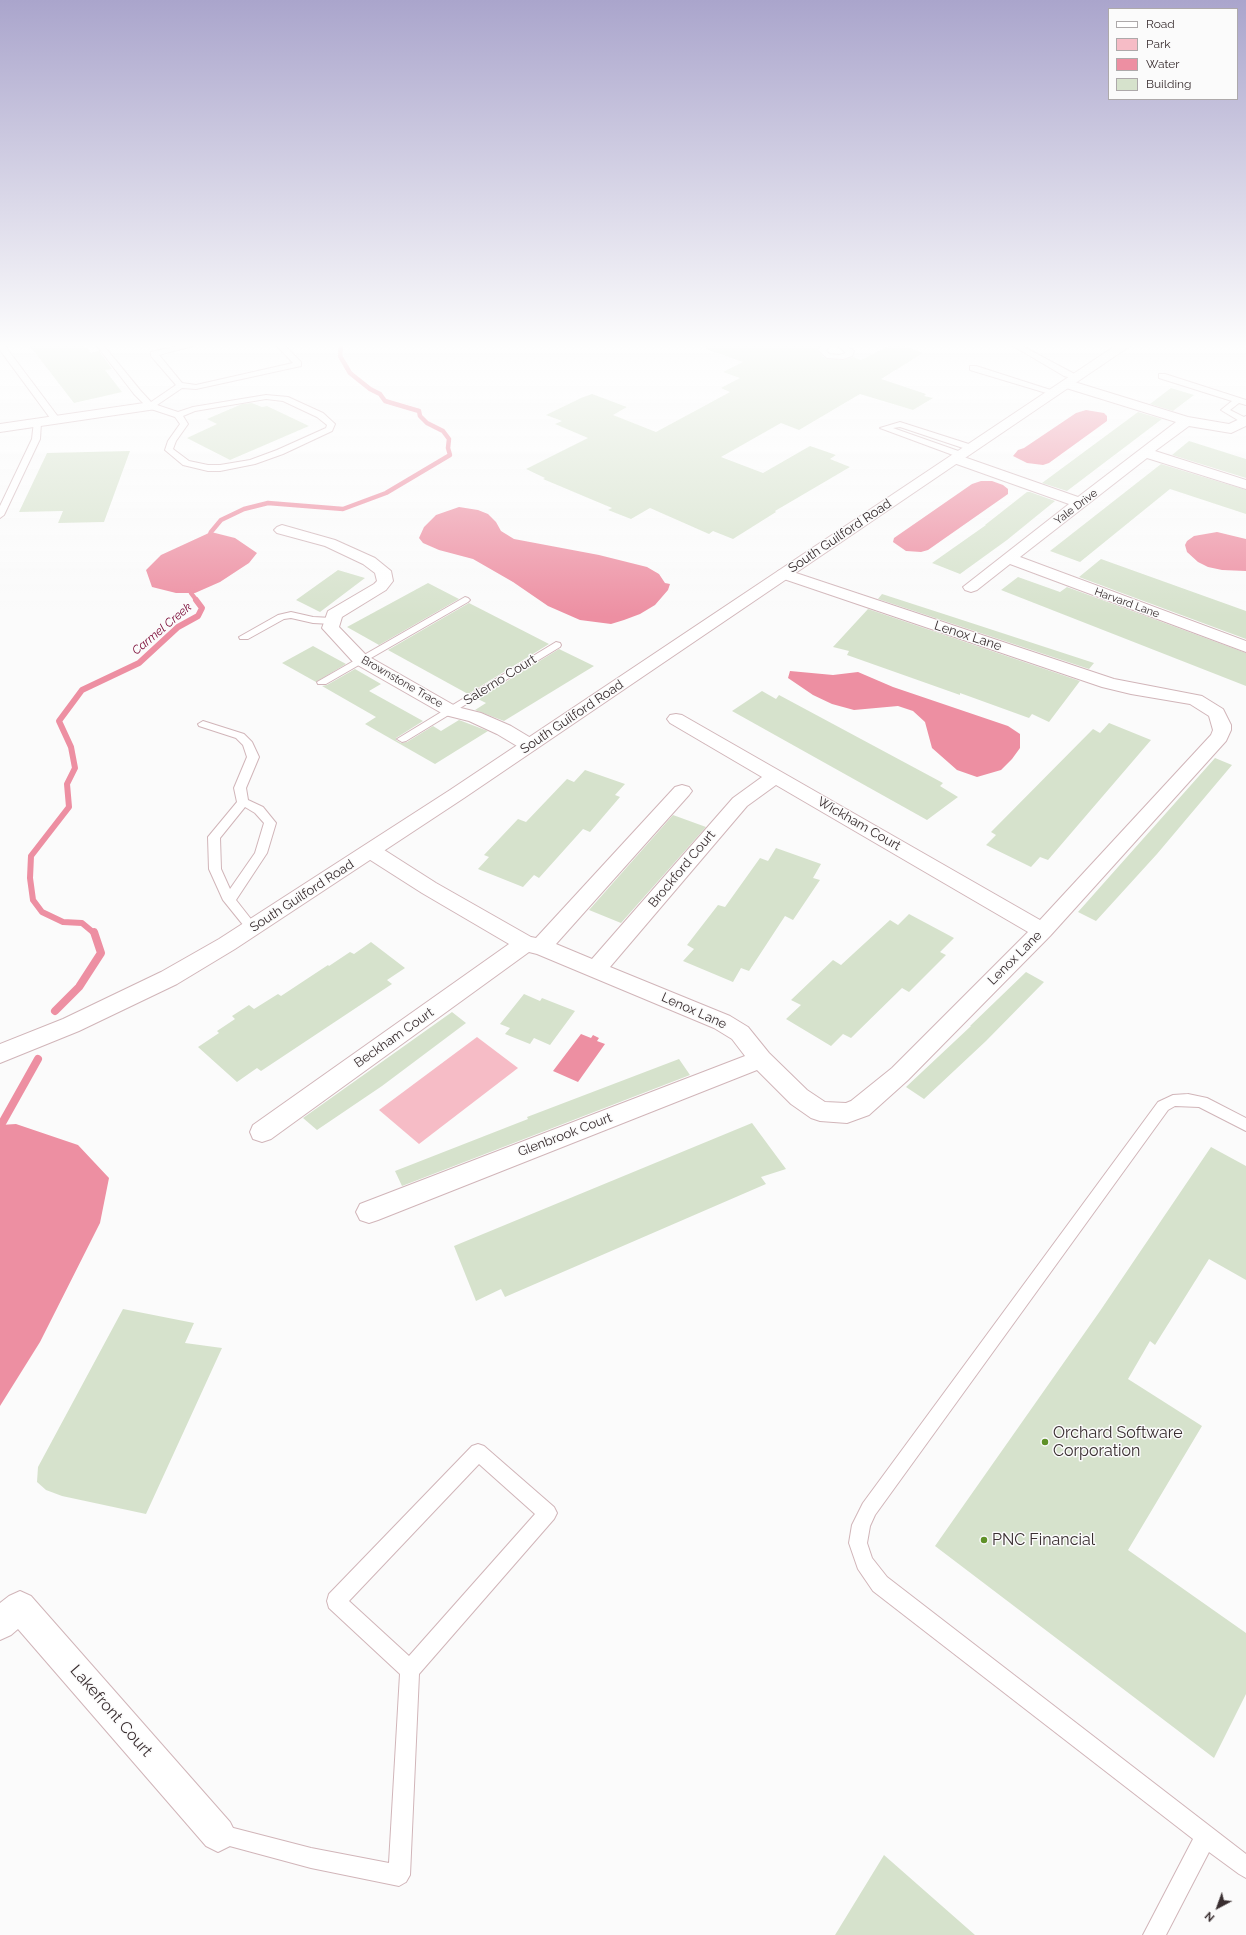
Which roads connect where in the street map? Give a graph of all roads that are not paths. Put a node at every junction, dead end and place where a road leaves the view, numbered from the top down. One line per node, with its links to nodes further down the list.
1 (36, 436): 12 (lane)
2 (175, 436): 3 (lane)
3 (313, 436)
4 (911, 436): 8 (lane)
5 (928, 436): 8 (lane)
6 (990, 436): 8 (street, South Guilford Road)
7 (1167, 436): 9 (street, Yale Drive)
8 (965, 453): 11 (street); 15 (street, South Guilford Road)
9 (1146, 453): 10 (street); 11 (street, Yale Drive)
10 (1246, 485)
11 (1086, 499): 14 (street, Yale Drive)
12 (0, 515)
13 (282, 530): 18 (street)
14 (1008, 558): 16 (street, Yale Drive); 21 (street, Harvard Lane)
15 (784, 574): 28 (street, South Guilford Road); 35 (street, Lenox Lane)
16 (971, 587)
17 (464, 600): 22 (lane)
18 (332, 621): 19 (lane); 22 (street, Brownstone Trace)
19 (244, 637)
20 (556, 645): 24 (lane, Salerno Court)
21 (1246, 647)
22 (360, 659): 23 (lane); 24 (street, Brownstone Trace)
23 (322, 682)
24 (451, 711): 27 (lane, Salerno Court); 28 (street, Brownstone Trace)
25 (676, 719): 29 (street, Wickham Court)
26 (203, 724): 31 (lane)
27 (402, 739)
28 (529, 745): 32 (street, South Guilford Road)
29 (776, 776): 35 (street, Wickham Court); 37 (street, Brockford Court)
30 (682, 791): 36 (street)
31 (243, 802): 33 (lane); 33 (lane)
32 (371, 851): 34 (street, South Guilford Road); 36 (street, Lenox Lane)
33 (229, 900): 34 (lane)
34 (252, 928): 38 (street, South Guilford Road)
35 (1042, 931): 39 (street, Lenox Lane)
36 (533, 946): 37 (street, Lenox Lane); 41 (street, Beckham Court)
37 (595, 970): 39 (street, Lenox Lane)
38 (0, 1054)
39 (761, 1059): 42 (street, Glenbrook Court)
40 (1246, 1124): 46 (lane)
41 (262, 1132)
42 (369, 1212)
43 (0, 1624): 45 (street, Lakefront Court)
44 (410, 1670): 44 (lane); 45 (lane)
45 (218, 1834)
46 (1206, 1836): 47 (lane); 48 (lane)
47 (1246, 1867)
48 (1154, 1935)

